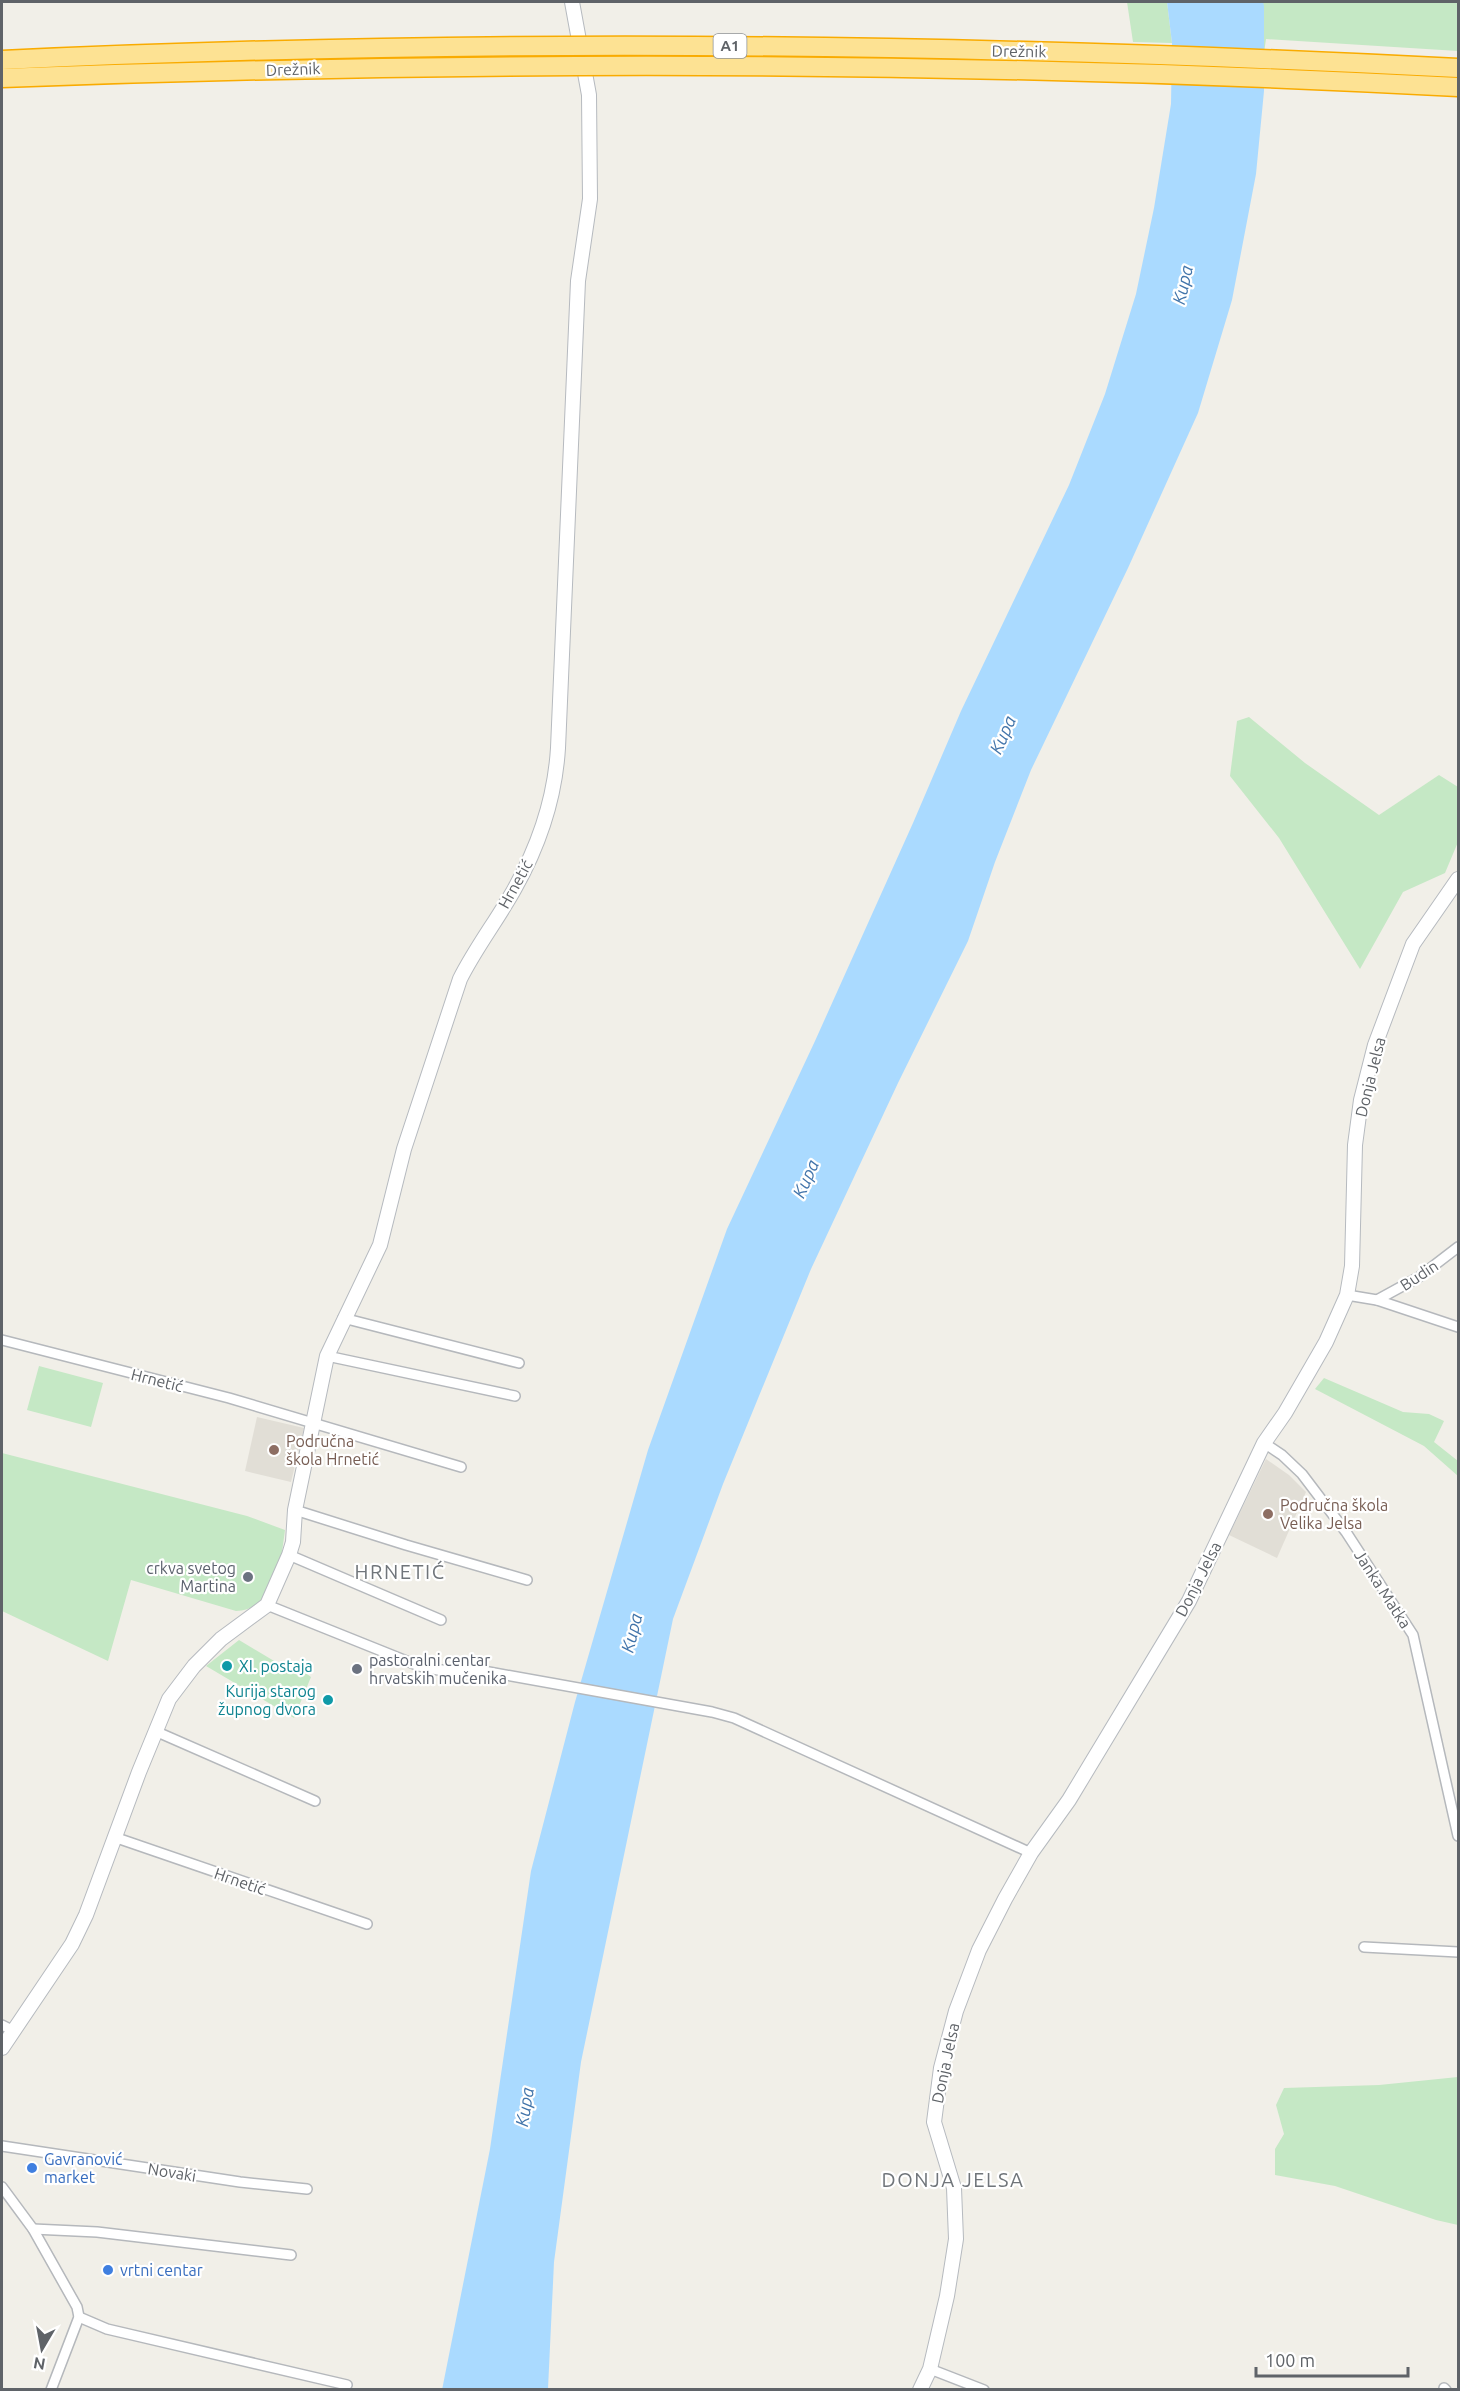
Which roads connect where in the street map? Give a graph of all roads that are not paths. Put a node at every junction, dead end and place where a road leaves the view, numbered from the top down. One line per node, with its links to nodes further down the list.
1 (572, 2): 10 (street, Hrnetić)
2 (2, 60): 3 (highway, Drežnik / A1, bridge)
3 (1458, 68)
4 (2, 78): 5 (highway, Drežnik / A1, bridge)
5 (1458, 87)
6 (1458, 879): 8 (street, Donja Jelsa)
7 (1458, 1247): 9 (street, Budin)
8 (1347, 1295): 9 (street); 17 (street, Donja Jelsa)
9 (1377, 1300): 11 (street)
10 (343, 1318): 13 (street, Hrnetić); 14 (street)
11 (1458, 1327)
12 (2, 1340): 16 (street, Hrnetić)
13 (327, 1356): 15 (street); 16 (street, Hrnetić)
14 (519, 1362)
15 (515, 1396)
16 (312, 1424): 18 (street); 19 (street, Hrnetić)
17 (1264, 1443): 26 (street, Janka Matka); 28 (street, Donja Jelsa)
18 (461, 1467)
19 (295, 1510): 20 (street, Hrnetić); 21 (street)
20 (290, 1556): 22 (street, Hrnetić); 23 (street)
21 (527, 1580)
22 (267, 1605): 24 (street); 28 (street)
23 (441, 1620)
24 (155, 1731): 25 (street); 27 (street)
25 (315, 1801)
26 (1458, 1836)
27 (114, 1838): 29 (street, Hrnetić); 32 (street)
28 (1031, 1853): 40 (street, Donja Jelsa)
29 (367, 1924)
30 (1364, 1947): 31 (street)
31 (1458, 1952)
32 (8, 2028): 33 (street)
33 (2, 2048)
34 (2, 2146): 36 (street, Novaki)
35 (2, 2187): 37 (street)
36 (308, 2189)
37 (33, 2229): 38 (street); 39 (street)
38 (291, 2255)
39 (79, 2317): 41 (street); 42 (street)
40 (930, 2369): 43 (street, Donja Jelsa); 44 (street)
41 (347, 2385)
42 (51, 2390)
43 (920, 2390)
44 (984, 2390)

